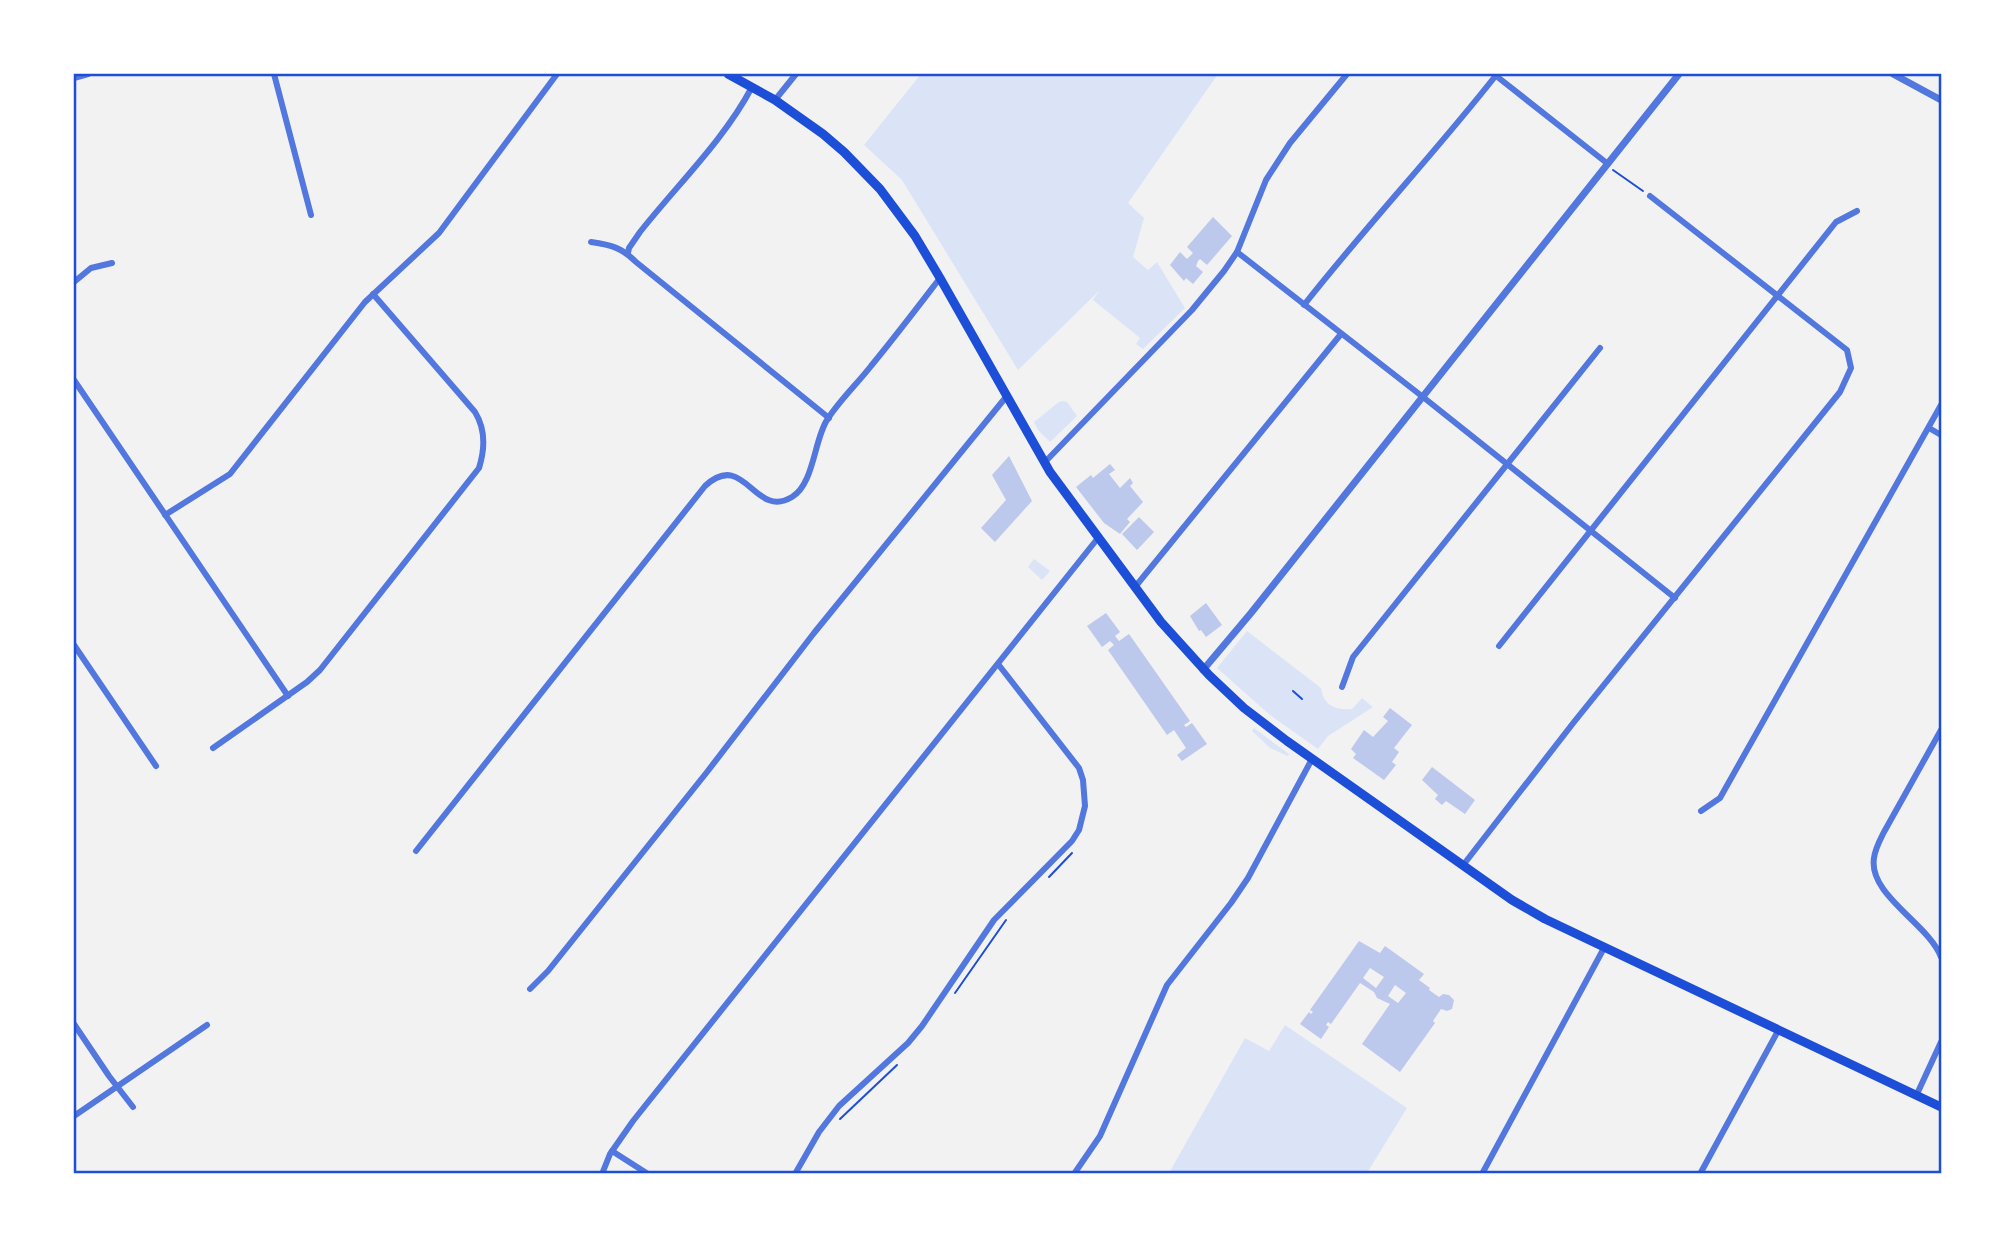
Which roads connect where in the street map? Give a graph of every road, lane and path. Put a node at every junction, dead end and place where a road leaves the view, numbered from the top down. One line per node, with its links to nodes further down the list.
1 (88, 74): 10 (street)
2 (274, 74): 17 (street)
3 (557, 74): 24 (street)
4 (728, 74): 11 (main road)
5 (796, 74): 12 (street)
6 (1347, 74): 19 (street)
7 (1495, 74): 14 (street); 26 (street)
8 (1679, 74): 14 (street)
9 (1894, 74): 13 (street)
10 (74, 78)
11 (752, 87): 12 (main road); 20 (street)
12 (775, 100): 22 (main road)
13 (1941, 100)
14 (1610, 167): 15 (path); 31 (street)
15 (1650, 196): 25 (street)
16 (1857, 211): 25 (street)
17 (312, 215)
18 (591, 242): 20 (street)
19 (1237, 252): 26 (street); 36 (street)
20 (628, 253): 33 (street)
21 (113, 263): 23 (street)
22 (940, 278): 30 (main road); 33 (street)
23 (74, 282)
24 (373, 294): 38 (street); 49 (street)
25 (1778, 296): 39 (street); 42 (street)
26 (1304, 305): 27 (street)
27 (1341, 334): 31 (street); 41 (street)
28 (1600, 348): 37 (street)
29 (74, 380): 38 (street)
30 (1006, 397): 36 (main road); 63 (street)
31 (1423, 397): 37 (street); 46 (street)
32 (1941, 405): 34 (street)
33 (829, 418): 56 (street)
34 (1928, 428): 35 (street); 55 (street)
35 (1941, 435)
36 (1044, 463): 40 (main road)
37 (1509, 465): 39 (street); 47 (street)
38 (165, 515): 49 (street)
39 (1591, 532): 42 (street); 44 (street)
40 (1098, 538): 41 (main road); 45 (street)
41 (1135, 587): 46 (main road)
42 (1675, 598): 58 (street)
43 (74, 645): 54 (street)
44 (1499, 646)
45 (998, 664): 76 (street); 79 (street)
46 (1203, 670): 53 (main road)
47 (1342, 687)
48 (1293, 691): 50 (path)
49 (288, 696): 52 (street)
50 (1302, 699)
51 (1941, 730): 62 (street)
52 (213, 748)
53 (1312, 759): 58 (main road); 80 (street)
54 (156, 766)
55 (1701, 811)
56 (416, 851)
57 (1073, 852): 59 (path)
58 (1464, 864): 61 (main road)
59 (1047, 878)
60 (1011, 913): 64 (path)
61 (1604, 948): 67 (main road); 81 (street)
62 (1941, 957)
63 (530, 989)
64 (952, 997)
65 (74, 1024): 70 (street)
66 (207, 1025): 70 (street)
67 (1778, 1031): 71 (main road); 82 (street)
68 (1941, 1042): 71 (street)
69 (898, 1064): 75 (path)
70 (116, 1085): 72 (street); 74 (street)
71 (1917, 1094): 73 (main road)
72 (133, 1107)
73 (1941, 1107)
74 (74, 1116)
75 (837, 1122)
76 (612, 1151): 77 (street); 78 (street)
77 (602, 1174)
78 (648, 1174)
79 (794, 1174)
80 (1074, 1174)
81 (1482, 1174)
82 (1700, 1174)

